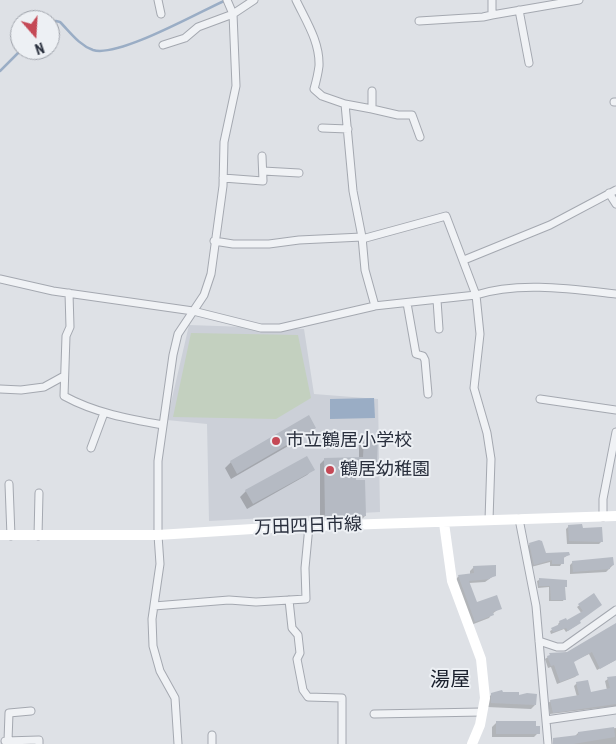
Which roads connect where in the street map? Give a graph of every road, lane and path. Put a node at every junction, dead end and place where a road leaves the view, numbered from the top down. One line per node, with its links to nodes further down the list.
1 (158, 0): 8 (street)
2 (228, 0): 9 (street)
3 (254, 0): 9 (street)
4 (296, 0): 15 (street)
5 (492, 0): 10 (street)
6 (579, 0): 7 (street)
7 (519, 10): 10 (street); 13 (street)
8 (161, 14)
9 (233, 14): 12 (street); 23 (street)
10 (492, 15): 11 (street)
11 (418, 22)
12 (163, 45)
13 (529, 63)
14 (372, 91): 16 (street)
15 (346, 104): 16 (street); 18 (street)
16 (372, 109): 19 (street)
17 (322, 128): 18 (street)
18 (348, 129): 26 (street)
19 (420, 137)
20 (262, 156): 21 (street)
21 (263, 171): 22 (street); 23 (street)
22 (299, 173)
23 (223, 178): 27 (street)
24 (613, 192): 25 (street); 28 (street)
25 (616, 204)
26 (362, 238): 27 (street); 28 (street); 35 (street)
27 (214, 241): 36 (street)
28 (464, 260): 32 (street)
29 (0, 279): 30 (street)
30 (69, 293): 36 (street); 38 (street)
31 (616, 294): 32 (street)
32 (476, 296): 33 (street); 52 (street)
33 (437, 300): 34 (street); 37 (street)
34 (408, 303): 35 (street); 40 (street)
35 (375, 306): 36 (street)
36 (193, 311): 44 (street)
37 (439, 329)
38 (64, 376): 39 (street); 43 (street)
39 (0, 389)
40 (428, 394)
41 (540, 398): 42 (street)
42 (616, 410)
43 (104, 413): 44 (street); 46 (street)
44 (163, 425): 56 (street)
45 (616, 432): 49 (street)
46 (91, 448)
47 (9, 484): 57 (street)
48 (39, 493): 58 (street)
49 (603, 516): 50 (main road, 万田四日市線); 51 (main road, 万田四日市線)
50 (616, 516)
51 (519, 519): 52 (main road, 万田四日市線); 62 (street)
52 (489, 520): 53 (main road, 万田四日市線)
53 (444, 523): 54 (main road, 万田四日市線); 65 (main road)
54 (309, 526): 56 (main road, 万田四日市線); 59 (street)
55 (0, 535): 57 (main road, 万田四日市線)
56 (158, 535): 58 (main road, 万田四日市線); 60 (street)
57 (11, 536): 58 (main road, 万田四日市線)
58 (38, 536)
59 (289, 600): 60 (street); 73 (street)
60 (154, 606): 71 (street)
61 (616, 610): 62 (street)
62 (539, 641): 67 (street)
63 (616, 710): 67 (street)
64 (31, 711): 69 (street)
65 (482, 712): 66 (street); 74 (main road)
66 (374, 714)
67 (546, 720): 75 (street)
68 (212, 735): 72 (street)
69 (4, 742): 70 (street)
70 (39, 744)
71 (178, 744)
72 (212, 744)
73 (342, 744)
74 (472, 744)
75 (548, 744)

